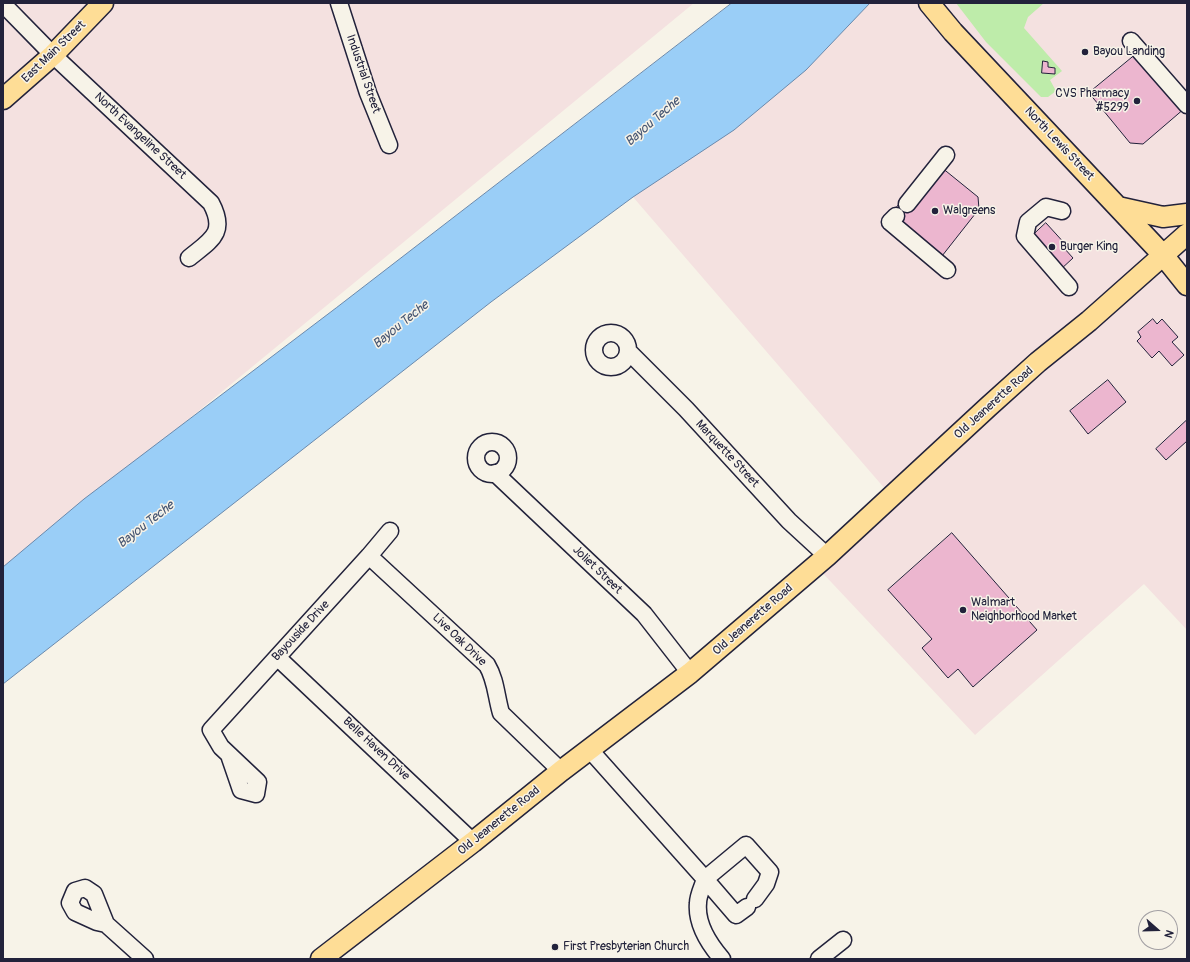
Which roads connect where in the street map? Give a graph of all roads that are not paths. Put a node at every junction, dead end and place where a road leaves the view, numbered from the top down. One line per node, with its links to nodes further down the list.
1 (103, 3): 6 (main road, East Main Street)
2 (338, 3): 9 (street, Industrial Street)
3 (930, 3): 12 (main road, North Lewis Street)
4 (3, 4): 6 (street, North Evangeline Street)
5 (1132, 41): 8 (street)
6 (53, 55): 7 (main road, East Main Street); 18 (street, North Evangeline Street)
7 (3, 98)
8 (1187, 105)
9 (389, 145)
10 (946, 155): 11 (street)
11 (907, 204)
12 (1118, 207): 14 (main road); 17 (main road, North Lewis Street)
13 (1062, 211): 21 (street)
14 (1187, 214)
15 (896, 216): 19 (street)
16 (1187, 234): 17 (main road, Old Jeanerette Road)
17 (1163, 255): 20 (main road, North Lewis Street); 26 (main road, Old Jeanerette Road)
18 (190, 258)
19 (947, 270)
20 (1187, 285)
21 (1069, 287)
22 (628, 351): 26 (street, Marquette Street)
23 (495, 473): 28 (street, Joliet Street)
24 (390, 531): 25 (street, Bayouside Drive)
25 (369, 556): 27 (street, Bayouside Drive); 31 (street, Live Oak Drive)
26 (827, 556): 28 (main road, Old Jeanerette Road)
27 (277, 657): 30 (street, Bayouside Drive); 32 (street, Belle Haven Drive)
28 (690, 673): 29 (main road, Old Jeanerette Road)
29 (590, 750): 31 (main road, Old Jeanerette Road); 33 (street)
30 (230, 758)
31 (561, 771): 32 (main road, Old Jeanerette Road)
32 (473, 842): 37 (main road, Old Jeanerette Road)
33 (705, 879): 33 (street); 38 (street)
34 (106, 924): 36 (street)
35 (843, 940): 39 (street)
36 (145, 959)
37 (321, 959)
38 (722, 959)
39 (819, 959)

